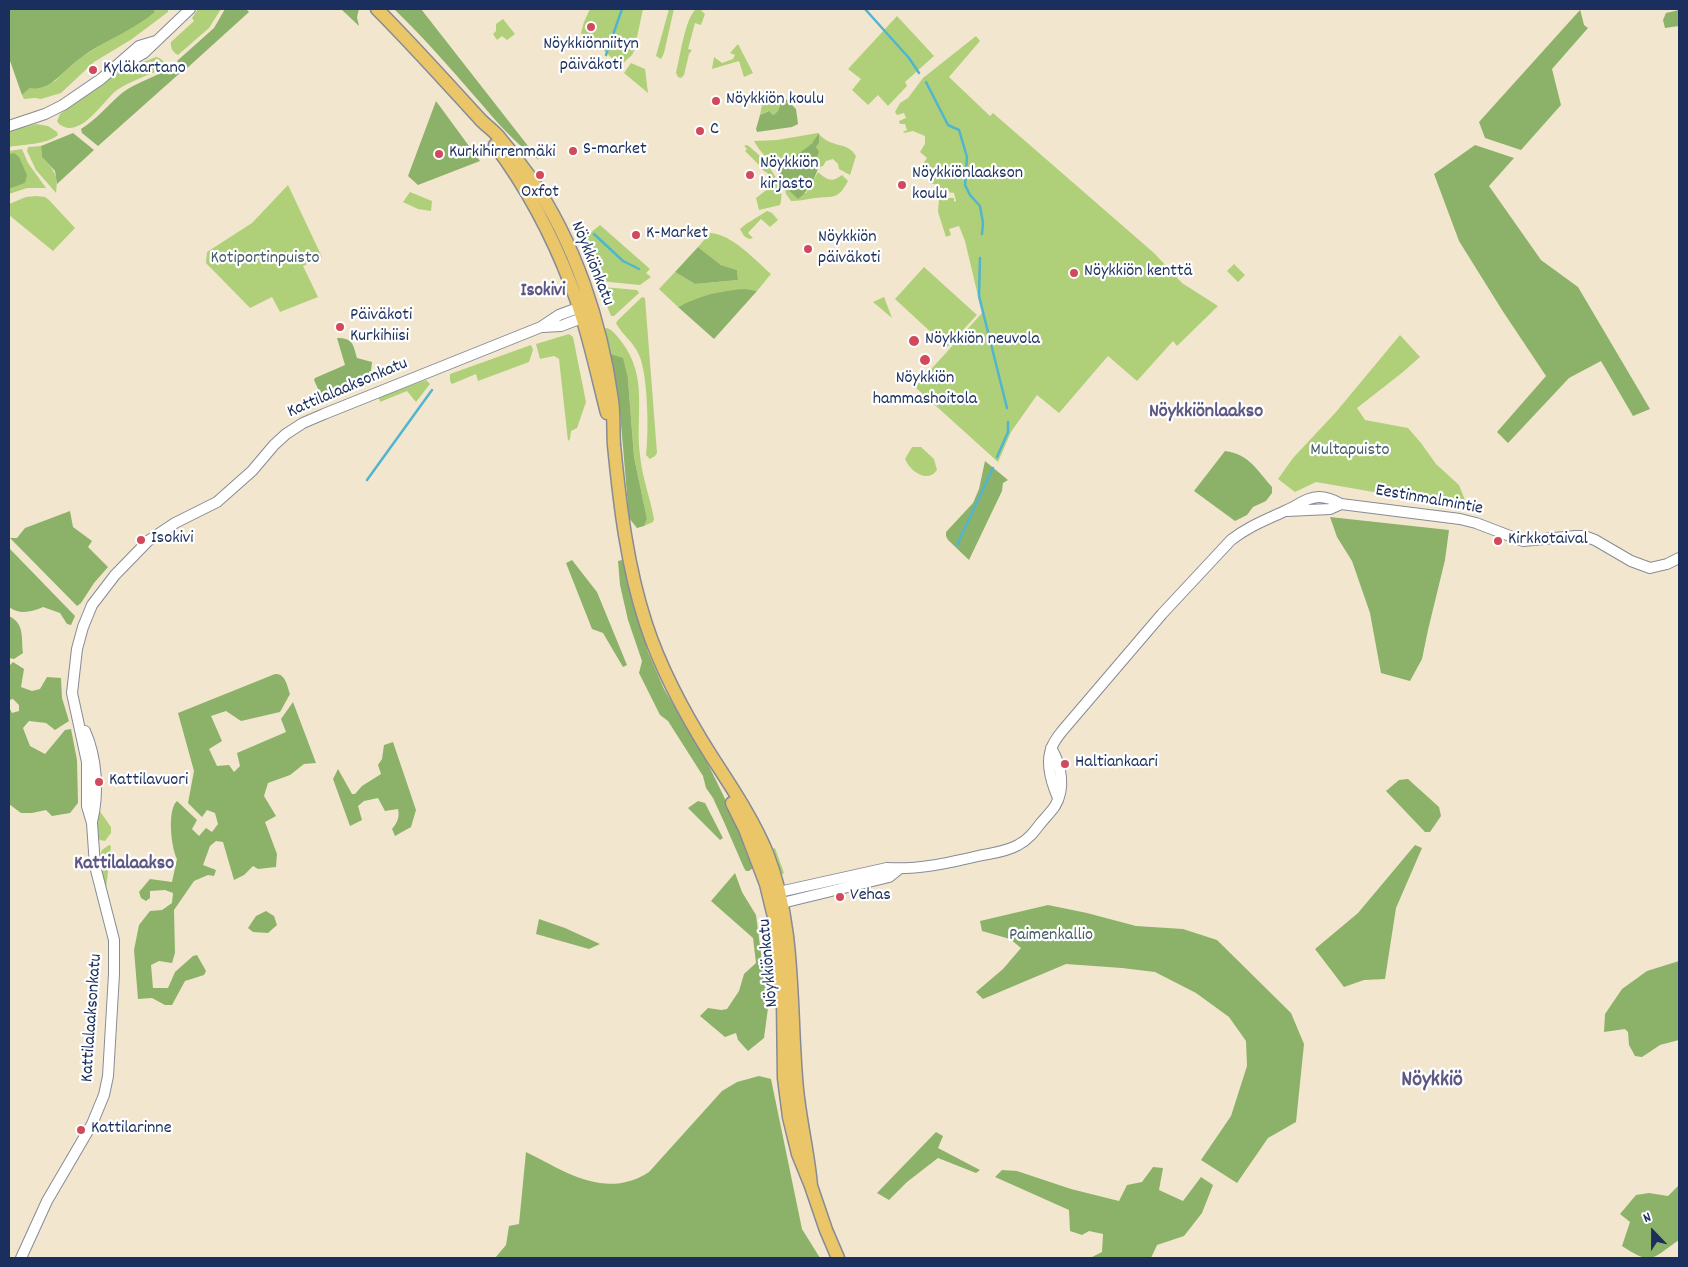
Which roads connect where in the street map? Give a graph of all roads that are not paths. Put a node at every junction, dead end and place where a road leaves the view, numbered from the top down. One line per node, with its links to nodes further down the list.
1 (190, 9): 4 (street)
2 (377, 9): 3 (main road, Nöykkiönkatu)
3 (482, 122): 5 (main road, Nöykkiönkatu); 6 (main road, Nöykkiönkatu)
4 (9, 126)
5 (580, 313): 6 (main road, Nöykkiönkatu); 9 (street, Kattilalaaksonkatu)
6 (614, 442): 8 (main road, Nöykkiönkatu)
7 (1679, 558): 8 (street, Eestinmalmintie)
8 (777, 898): 10 (main road, Nöykkiönkatu)
9 (20, 1258)
10 (838, 1258)

